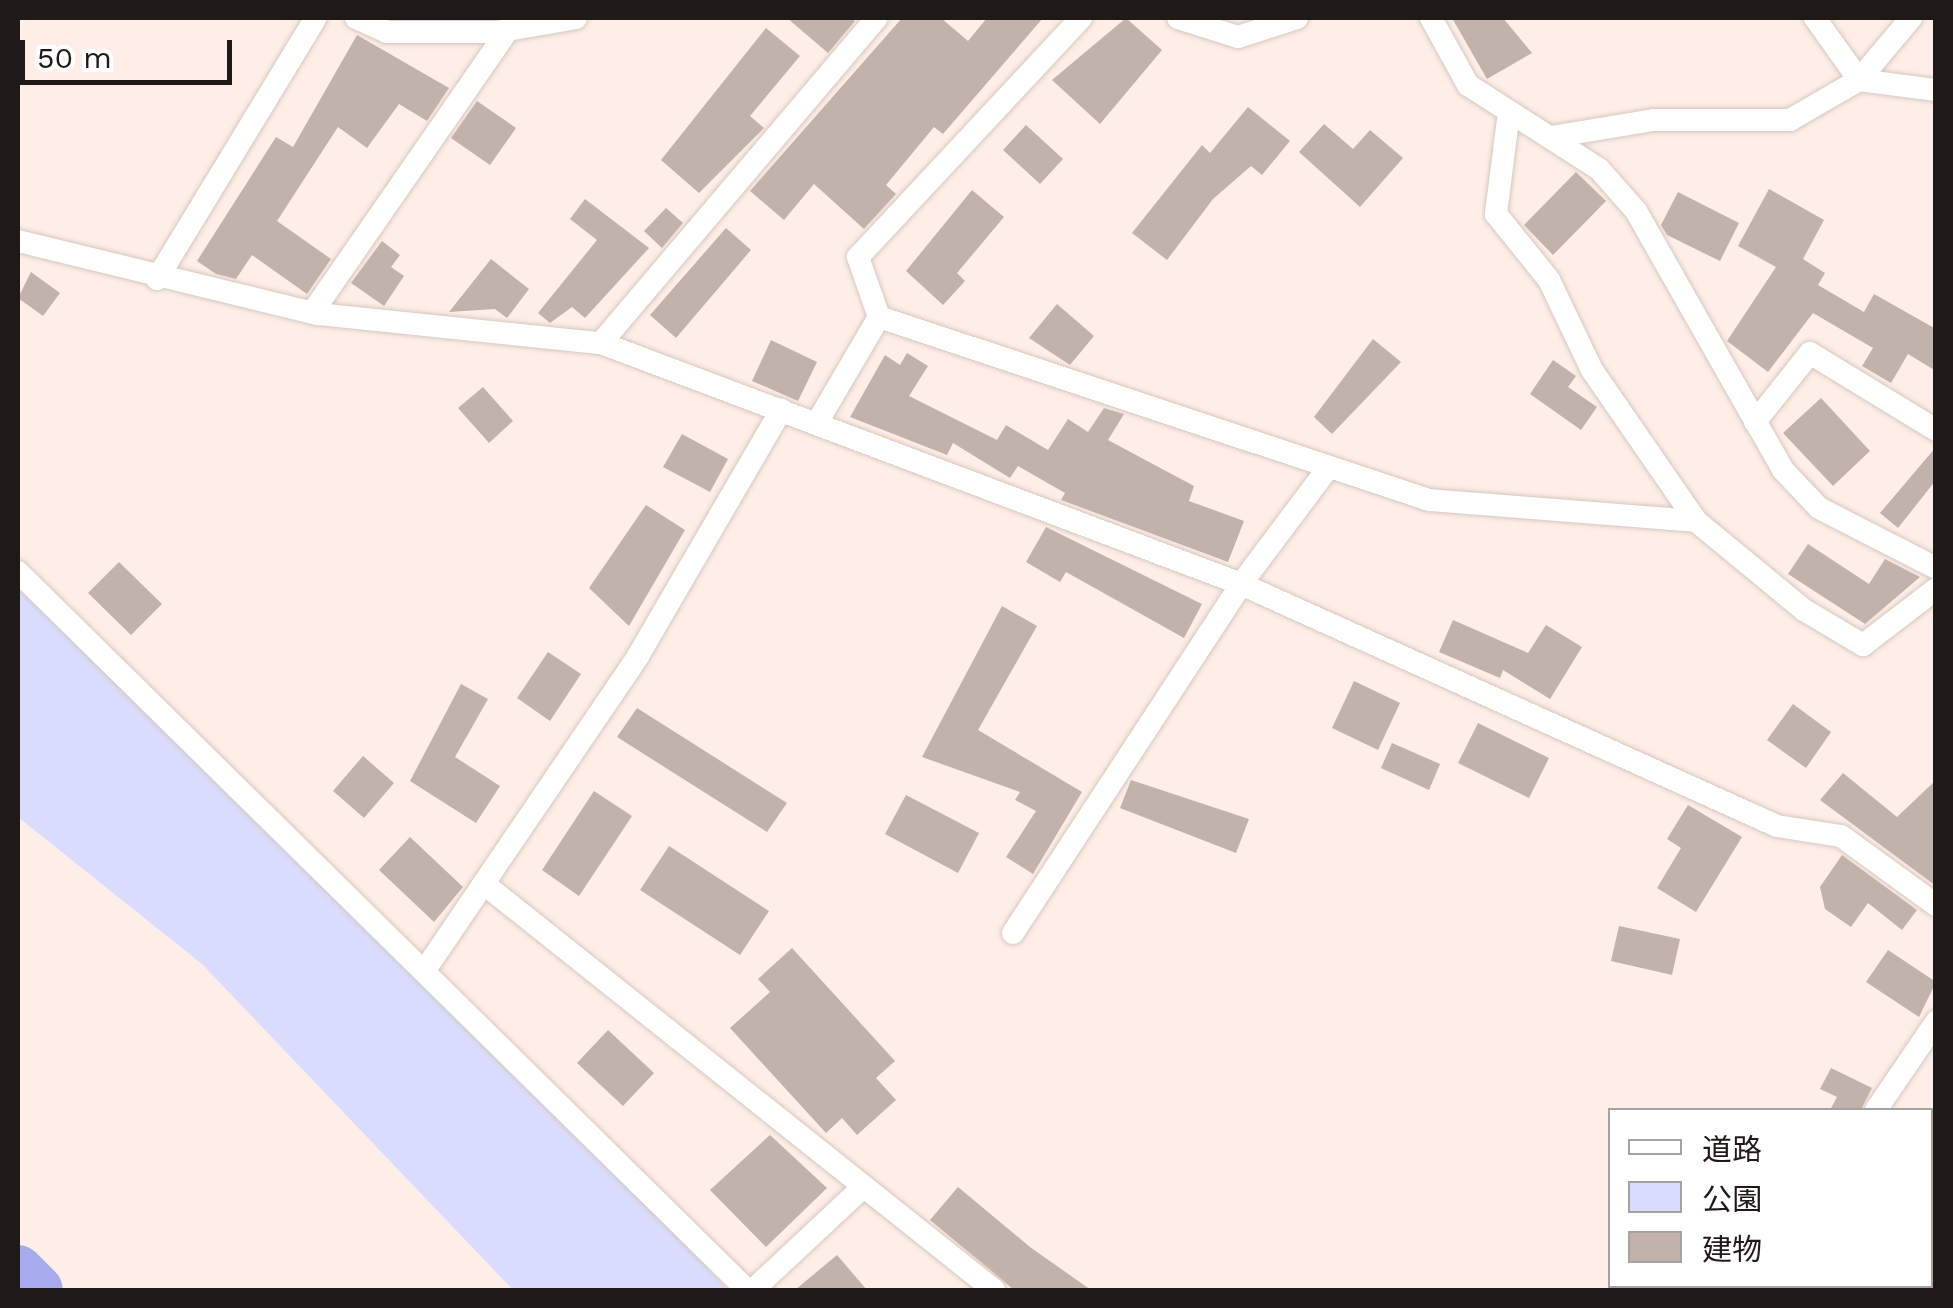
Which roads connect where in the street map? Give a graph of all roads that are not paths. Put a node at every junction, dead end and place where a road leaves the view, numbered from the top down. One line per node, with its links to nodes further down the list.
1 (316, 18): 17 (street)
2 (356, 18): 11 (street)
3 (576, 18): 11 (street)
4 (877, 18): 20 (street)
5 (1081, 18): 19 (street)
6 (1178, 18): 7 (street)
7 (1296, 18)
8 (1431, 18): 14 (street)
9 (1814, 18): 12 (street)
10 (1911, 18): 12 (street)
11 (507, 31): 18 (street)
12 (1860, 80): 13 (street); 15 (street)
13 (1936, 90)
14 (1509, 112): 15 (street); 26 (street)
15 (1551, 137): 23 (street)
16 (18, 241): 17 (street)
17 (158, 278): 18 (street)
18 (312, 312): 20 (street)
19 (878, 318): 22 (street); 25 (street)
20 (600, 343): 21 (street)
21 (781, 410): 22 (street); 31 (street)
22 (818, 421): 29 (street)
23 (1755, 422): 24 (street); 27 (street)
24 (1936, 430)
25 (1328, 468): 26 (street); 29 (street)
26 (1696, 521): 30 (street)
27 (1936, 568)
28 (18, 572): 34 (street)
29 (1242, 584): 32 (street); 33 (street)
30 (1936, 588)
31 (488, 887): 34 (street); 37 (street)
32 (1936, 906)
33 (1013, 933)
34 (427, 967): 38 (street)
35 (1936, 1022): 36 (street)
36 (1877, 1108)
37 (861, 1189): 38 (street); 39 (street)
38 (750, 1290)
39 (994, 1290)

